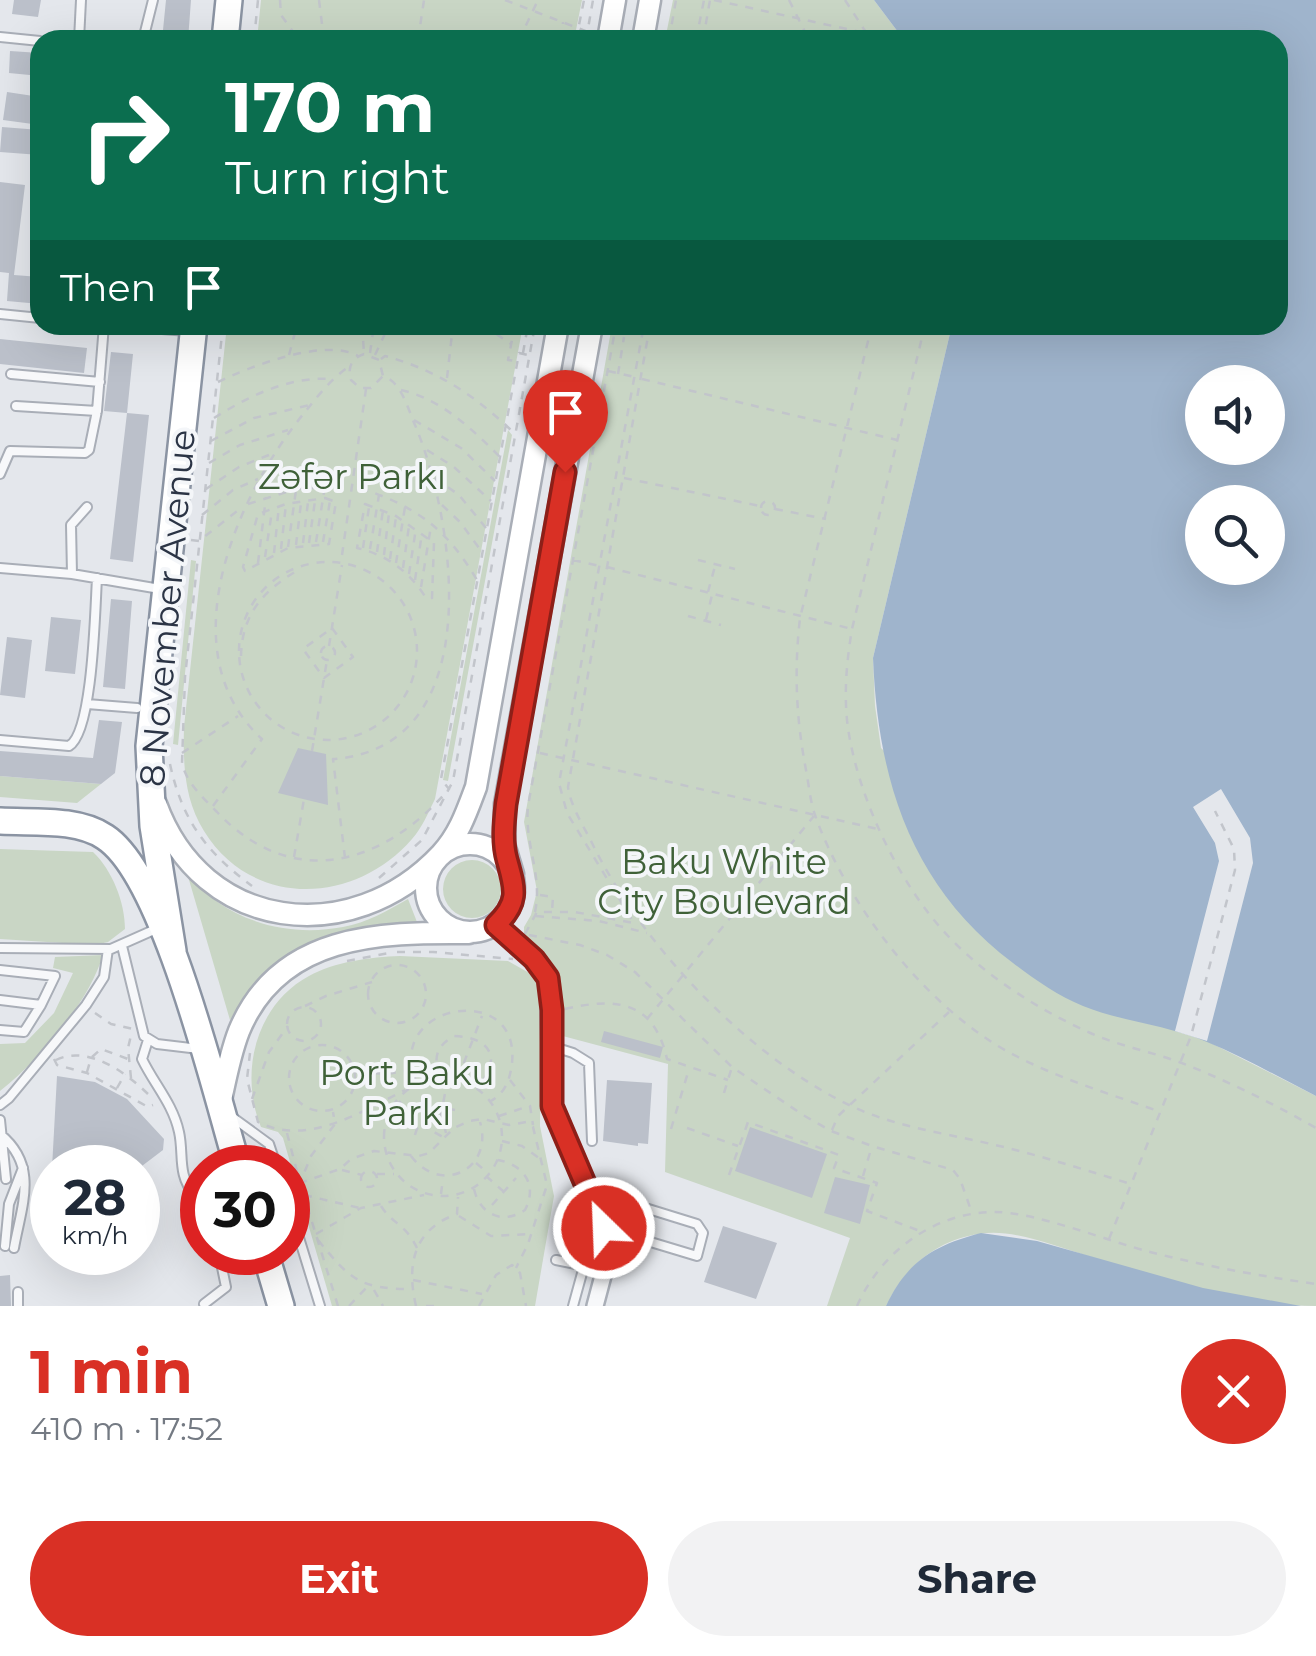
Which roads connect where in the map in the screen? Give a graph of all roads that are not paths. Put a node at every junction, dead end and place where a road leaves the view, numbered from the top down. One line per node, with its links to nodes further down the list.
1 (81, 0): 6 (lane)
2 (153, 0): 7 (lane)
3 (229, 0): 8 (highway)
4 (615, 0): 9 (main road)
5 (650, 0): 10 (main road)
6 (80, 30)
7 (146, 30)
8 (226, 30)
9 (610, 30)
10 (645, 30)
11 (0, 38): 12 (lane)
12 (30, 40)
13 (0, 314): 14 (lane)
14 (30, 317)
15 (106, 335): 20 (lane)
16 (192, 335): 28 (highway, 8 November Avenue)
17 (556, 335): 34 (main road)
18 (590, 335): 35 (main road)
19 (11, 374): 20 (lane)
20 (100, 382): 22 (lane)
21 (16, 406): 22 (lane)
22 (97, 412): 23 (lane)
23 (0, 470)
24 (87, 507): 26 (lane)
25 (0, 568): 26 (lane)
26 (72, 574): 27 (lane)
27 (97, 578): 28 (lane); 29 (lane)
28 (164, 589): 32 (highway, 8 November Avenue)
29 (87, 704): 30 (lane); 31 (lane)
30 (137, 708)
31 (0, 740)
32 (149, 783): 34 (main road); 42 (highway, 8 November Avenue)
33 (0, 821): 37 (highway)
34 (439, 856): 35 (main road); 38 (main road)
35 (513, 874): 36 (main road)
36 (496, 925): 38 (main road); 48 (street)
37 (162, 926): 39 (lane); 42 (highway)
38 (469, 933): 51 (main road)
39 (122, 946): 41 (lane); 47 (lane)
40 (0, 948): 41 (lane)
41 (108, 949): 50 (lane)
42 (172, 951): 49 (highway)
43 (0, 970): 45 (lane)
44 (0, 1000): 45 (lane)
45 (41, 1005): 46 (lane)
46 (0, 1030)
47 (146, 1038): 49 (lane); 55 (lane)
48 (551, 1046): 54 (lane); 61 (street)
49 (203, 1050): 51 (highway)
50 (0, 1105)
51 (220, 1107): 56 (highway); 57 (lane)
52 (0, 1120): 53 (lane)
53 (1, 1134): 58 (lane); 59 (lane)
54 (592, 1141)
55 (180, 1145)
56 (228, 1145)
57 (269, 1145)
58 (24, 1166): 59 (lane); 60 (lane)
59 (7, 1179): 60 (lane)
60 (4, 1209)
61 (604, 1228): 62 (lane); 65 (street)
62 (631, 1234): 62 (lane)
63 (556, 1260): 64 (lane)
64 (584, 1266): 65 (lane); 74 (lane)
65 (611, 1266): 75 (street)
66 (310, 1274): 73 (lane)
67 (224, 1275): 70 (lane)
68 (271, 1275): 72 (highway)
69 (18, 1292): 71 (lane)
70 (204, 1304)
71 (18, 1306)
72 (281, 1306)
73 (320, 1306)
74 (574, 1306)
75 (596, 1306)

